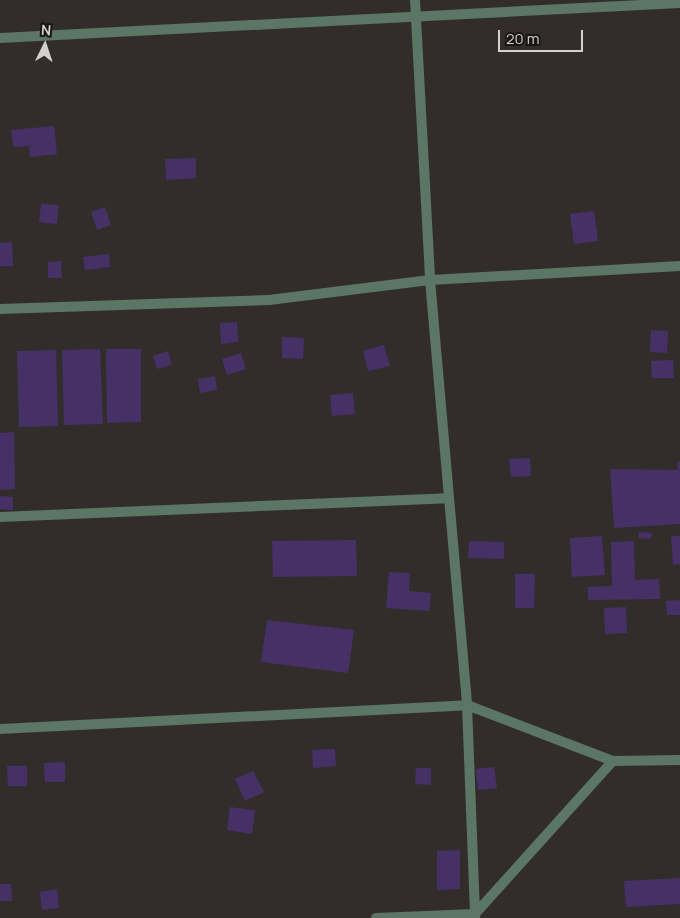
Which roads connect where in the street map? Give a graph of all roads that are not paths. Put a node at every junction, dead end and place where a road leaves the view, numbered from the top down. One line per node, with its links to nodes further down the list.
1 (415, 0): 4 (street)
2 (623, 3): 3 (street); 4 (street)
3 (680, 3)
4 (415, 19): 5 (street); 7 (street)
5 (0, 38)
6 (680, 266): 7 (street)
7 (430, 280): 8 (street); 9 (street)
8 (0, 309)
9 (448, 498): 10 (street); 11 (street)
10 (0, 517)
11 (467, 705): 12 (street); 14 (street); 15 (street)
12 (0, 729)
13 (680, 760): 14 (street)
14 (613, 761): 15 (street)
15 (475, 916): 16 (street)
16 (376, 918)

